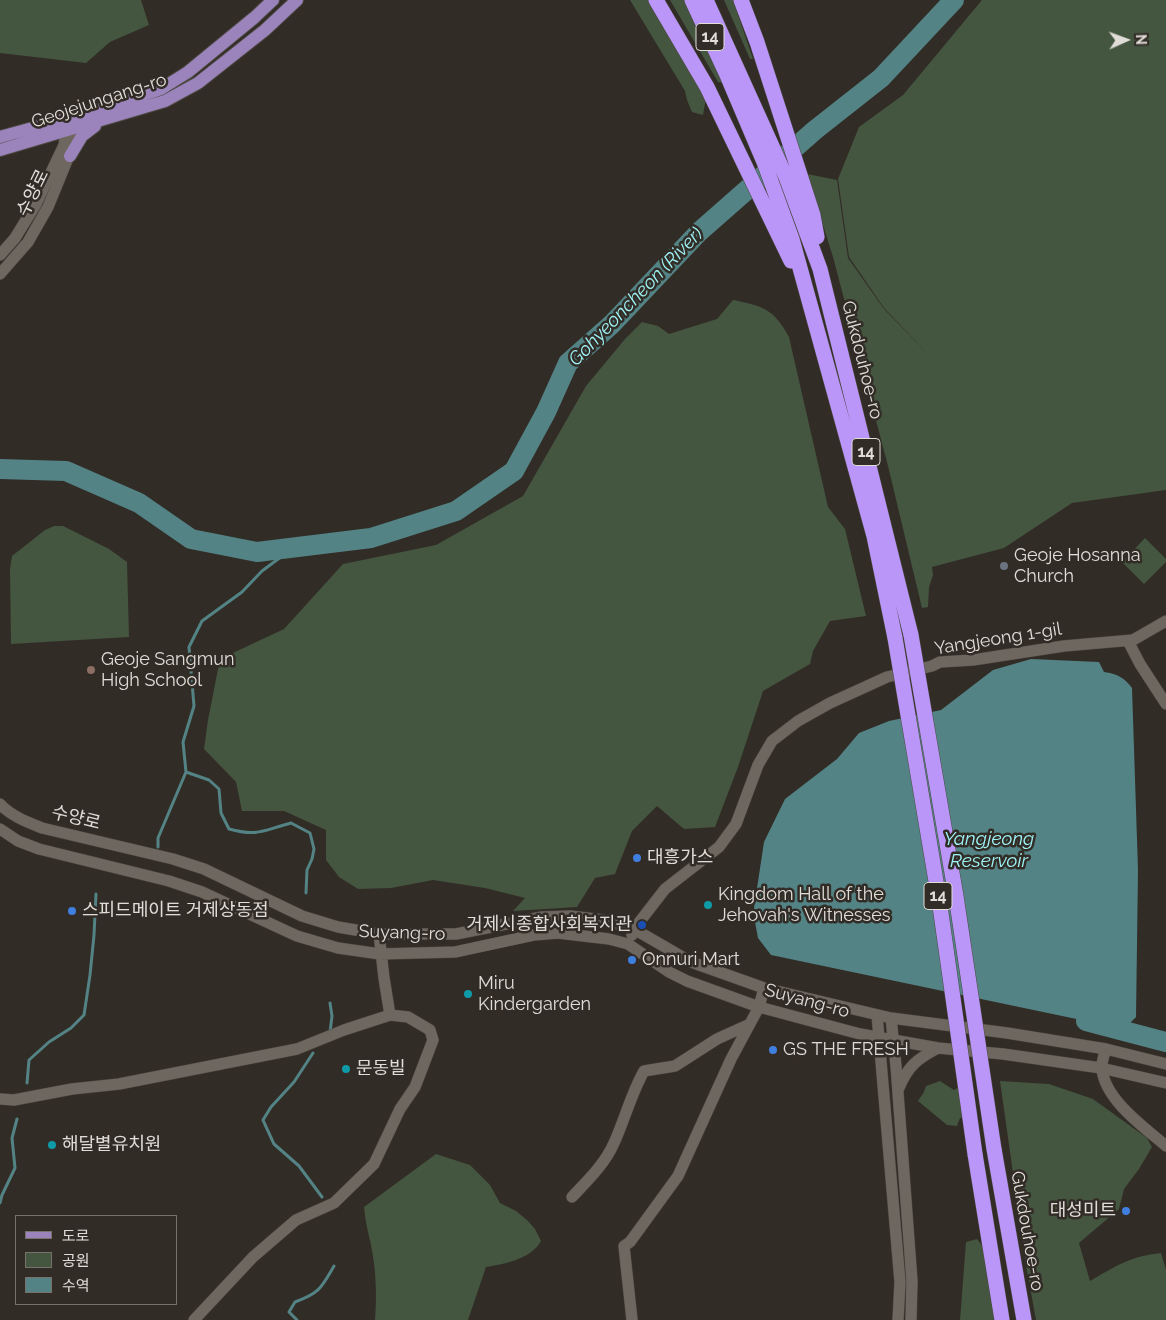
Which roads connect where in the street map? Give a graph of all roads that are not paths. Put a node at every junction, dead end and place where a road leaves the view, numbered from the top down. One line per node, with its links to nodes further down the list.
1 (273, 0): 9 (main road, Geojejungang-ro)
2 (297, 0): 8 (main road, Geojejungang-ro)
3 (656, 0): 17 (highway)
4 (692, 0): 7 (highway, 14)
5 (706, 0): 7 (highway, 14)
6 (742, 0): 15 (highway)
7 (732, 71): 15 (highway, 14); 17 (highway, 14)
8 (110, 118): 9 (main road, Geojejungang-ro); 13 (main road)
9 (70, 124): 10 (main road, Geojejungang-ro); 11 (main road, Geojejungang-ro); 13 (street)
10 (0, 137)
11 (40, 139): 12 (main road, Geojejungang-ro); 13 (street)
12 (0, 150)
13 (65, 155): 14 (street); 16 (street, 수양로)
14 (0, 254)
15 (820, 268): 51 (highway, Gukdouhoe-ro / 14, bridge)
16 (0, 274)
17 (803, 282): 50 (highway, Gukdouhoe-ro / 14, bridge)
18 (1166, 621): 19 (street, Yangjeong 1-gil)
19 (1128, 641): 20 (street); 23 (street, Yangjeong 1-gil)
20 (1166, 704)
21 (0, 804): 24 (street, 수양로)
22 (0, 829): 26 (street, Suyang-ro)
23 (634, 929): 24 (street, 수양로); 25 (street, Yangjeong 1-gil); 27 (street, 수양로)
24 (379, 934): 26 (street)
25 (628, 944): 26 (street, Suyang-ro); 28 (street, Suyang-ro)
26 (380, 954): 29 (street)
27 (764, 988): 28 (street); 30 (street, 수양로)
28 (759, 1007): 32 (street); 33 (street, Suyang-ro)
29 (390, 1015): 43 (street); 46 (street)
30 (877, 1015): 31 (street, 수양로); 34 (street)
31 (891, 1018): 35 (street); 37 (street, 수양로)
32 (748, 1025): 45 (street); 47 (street)
33 (860, 1034): 34 (street, Suyang-ro); 38 (street)
34 (879, 1038): 35 (street, Suyang-ro); 38 (street)
35 (893, 1040): 36 (street, Suyang-ro); 42 (street)
36 (938, 1048): 40 (street, Suyang-ro); 42 (street)
37 (1106, 1049): 39 (street, 수양로); 40 (street)
38 (881, 1055): 48 (street)
39 (1166, 1064)
40 (1101, 1068): 41 (street, Suyang-ro); 44 (street)
41 (1166, 1083)
42 (898, 1090): 49 (street)
43 (0, 1099)
44 (1166, 1146)
45 (572, 1198)
46 (194, 1320)
47 (632, 1320)
48 (898, 1320)
49 (911, 1320)
50 (1002, 1320)
51 (1024, 1320)

